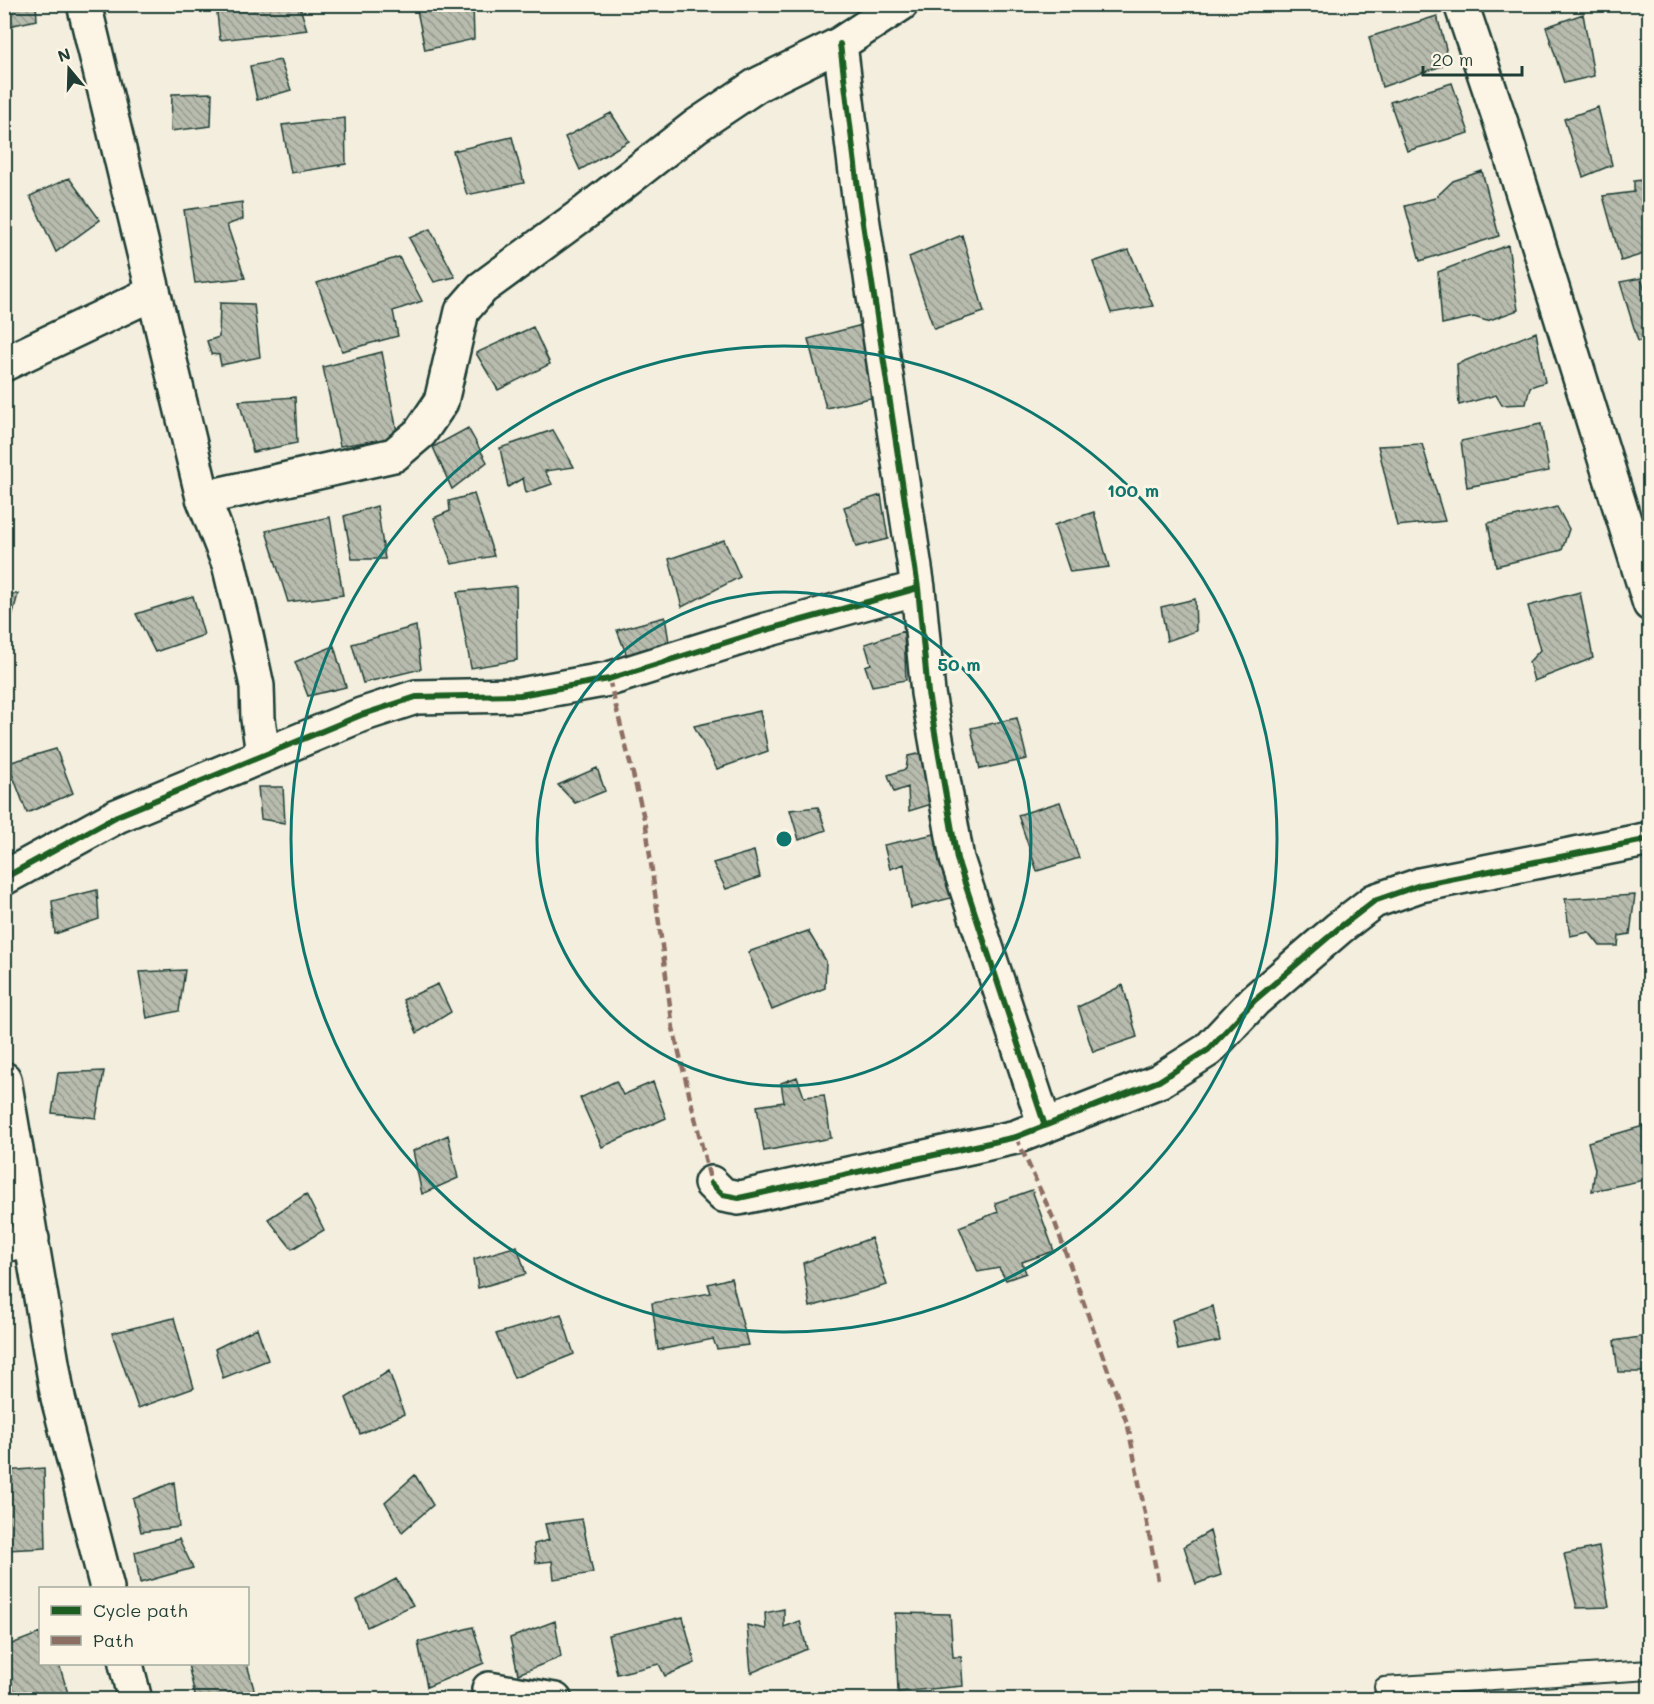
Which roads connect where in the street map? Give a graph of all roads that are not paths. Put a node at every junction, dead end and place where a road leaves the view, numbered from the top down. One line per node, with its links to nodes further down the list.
1 (84, 4): 5 (street)
2 (902, 4): 4 (street)
3 (1461, 4): 9 (street)
4 (840, 44): 7 (street); 8 (street)
5 (153, 293): 6 (street); 7 (street)
6 (4, 364)
7 (203, 498): 10 (street)
8 (918, 588): 10 (street); 14 (street)
9 (1650, 604)
10 (263, 754): 12 (street)
11 (1650, 839): 14 (street)
12 (4, 879)
13 (4, 1079): 16 (street)
14 (1045, 1126): 15 (street)
15 (711, 1183)
16 (18, 1242): 17 (street)
17 (107, 1587)
18 (126, 1665): 22 (street)
19 (1650, 1670): 20 (lane)
20 (1384, 1686)
21 (489, 1689): 23 (street)
22 (135, 1700)
23 (555, 1700)

